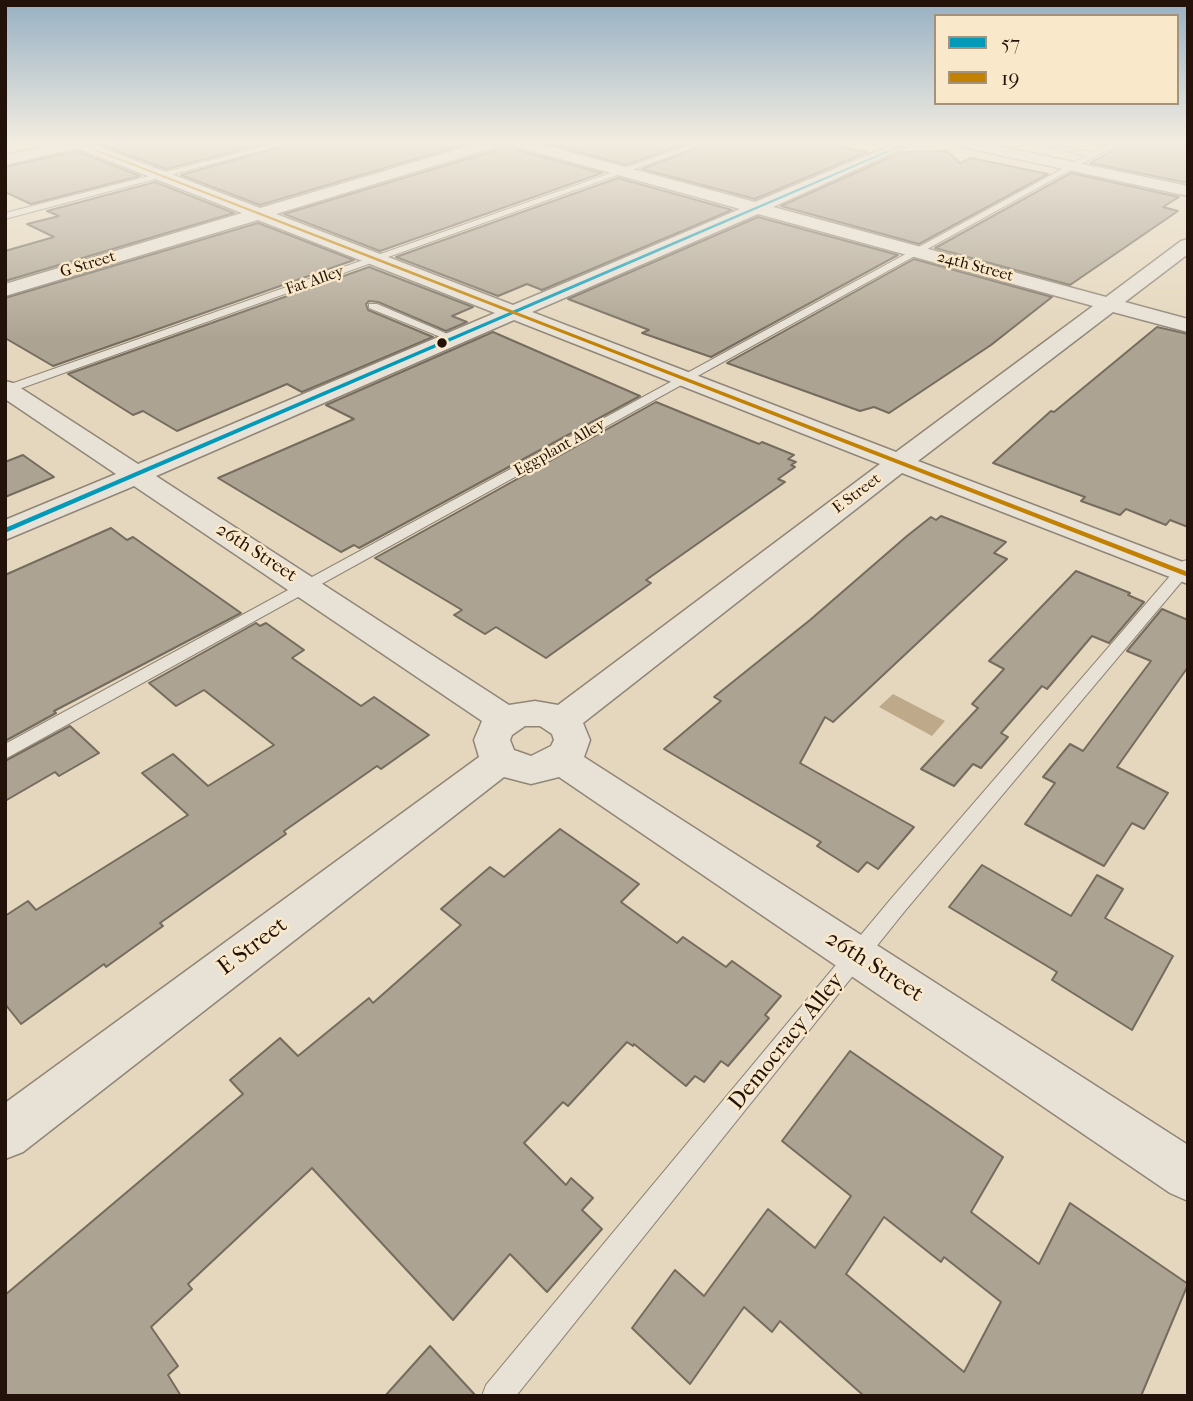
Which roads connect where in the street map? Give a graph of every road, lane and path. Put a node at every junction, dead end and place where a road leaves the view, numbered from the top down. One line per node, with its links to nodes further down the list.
1 (34, 208): 9 (lane)
2 (243, 208): 8 (street)
3 (277, 208): 8 (street, G Street)
4 (519, 208): 12 (lane, Fat Alley)
5 (755, 208): 16 (street)
6 (763, 208): 11 (street, 24th Street)
7 (994, 208): 11 (lane, Eggplant Alley)
8 (258, 214): 12 (street); 13 (street, G Street)
9 (5, 216)
10 (1188, 246): 14 (street, E Street)
11 (916, 251): 14 (street, 24th Street); 19 (lane, Eggplant Alley)
12 (377, 259): 16 (street); 20 (lane, Fat Alley)
13 (5, 290)
14 (1112, 305): 17 (street, 24th Street); 21 (street, E Street)
15 (373, 306): 18 (lane)
16 (512, 312): 18 (street); 19 (street)
17 (1188, 326)
18 (452, 338): 22 (street)
19 (685, 379): 21 (street); 25 (lane, Eggplant Alley)
20 (6, 389): 22 (street, 26th Street)
21 (899, 463): 24 (street); 27 (street, E Street)
22 (135, 475): 23 (street); 25 (street, 26th Street)
23 (5, 531)
24 (1185, 570): 29 (lane, Democracy Alley)
25 (307, 586): 26 (street, 26th Street); 28 (lane, Eggplant Alley)
26 (504, 740): 27 (street); 27 (street); 30 (street, E Street)
27 (561, 741): 29 (street, 26th Street)
28 (5, 752)
29 (857, 956): 31 (street, 26th Street); 32 (lane, Democracy Alley)
30 (5, 1134)
31 (1188, 1175)
32 (497, 1396)

